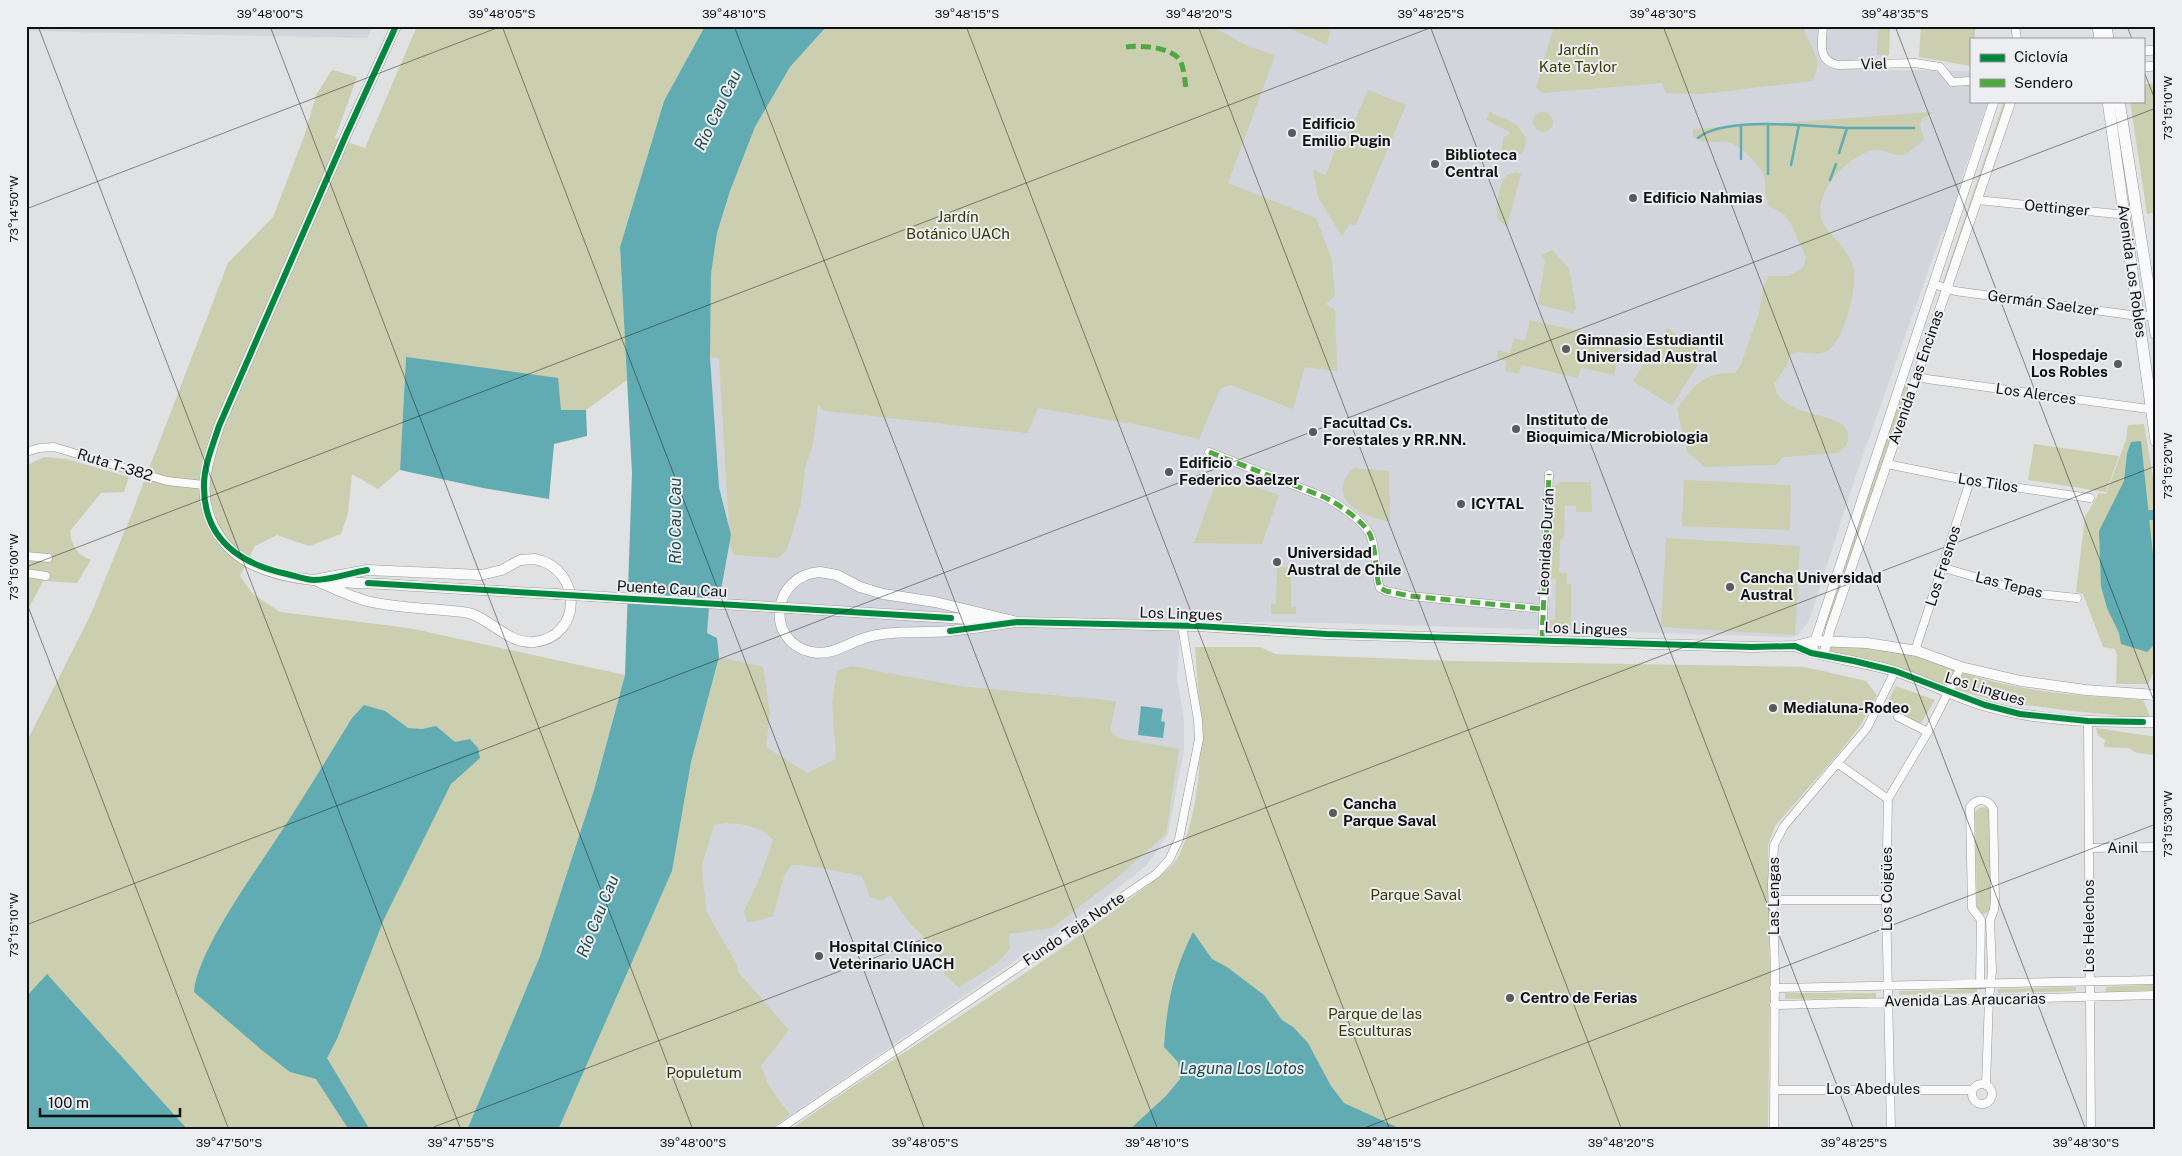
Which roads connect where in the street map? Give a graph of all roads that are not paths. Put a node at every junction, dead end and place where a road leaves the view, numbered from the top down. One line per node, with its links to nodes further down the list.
1 (396, 26): 25 (main road)
2 (1823, 26): 3 (street, Viel)
3 (1970, 81)
4 (1994, 102): 11 (street, Avenida Las Encinas)
5 (2011, 102): 8 (street, Avenida Las Encinas)
6 (2108, 102): 9 (main road, Avenida Los Robles)
7 (2119, 102): 10 (main road, Avenida Los Robles)
8 (1977, 200): 9 (street, Oettinger); 12 (street, Avenida Las Encinas)
9 (2124, 215): 10 (street, Oettinger); 13 (main road, Avenida Los Robles)
10 (2137, 216): 14 (main road, Avenida Los Robles)
11 (1933, 284): 12 (street, Germán Saelzer); 21 (street, Avenida Las Encinas)
12 (1947, 288): 13 (street, Germán Saelzer); 16 (street, Avenida Las Encinas)
13 (2138, 316): 14 (street, Germán Saelzer); 17 (main road, Avenida Los Robles)
14 (2153, 316): 15 (main road, Avenida Los Robles)
15 (2156, 334)
16 (1917, 376): 17 (street, Los Alerces); 22 (street, Avenida Las Encinas)
17 (2154, 410): 18 (main road, Avenida Los Robles)
18 (2156, 441)
19 (26, 452): 25 (street, Ruta T-382)
20 (1209, 452): 35 (street)
21 (1876, 457): 22 (street, Los Tilos); 40 (street, Avenida Las Encinas)
22 (1887, 462): 24 (street, Los Tilos); 38 (street, Avenida Las Encinas)
23 (1549, 474): 35 (street, Leonidas Durán)
24 (1970, 481): 26 (street, Los Tilos); 29 (street, Los Fresnos)
25 (204, 485): 32 (main road)
26 (2090, 498)
27 (26, 556): 28 (street)
28 (48, 558)
29 (1941, 567): 33 (street, Las Tepas); 42 (street, Los Fresnos)
30 (26, 573): 31 (street)
31 (46, 576)
32 (314, 580): 32 (main road); 34 (main road, Puente Cau Cau, bridge)
33 (2077, 598)
34 (788, 608): 36 (main road, Los Lingues)
35 (1542, 608): 39 (street, Leonidas Durán)
36 (1016, 622): 36 (main road); 37 (main road, Los Lingues)
37 (1182, 626): 39 (main road, Los Lingues); 76 (street, Fundo Teja Norte)
38 (1829, 639): 40 (main road, Los Lingues); 42 (main road, Los Lingues); 44 (street, Avenida Las Encinas)
39 (1542, 640): 41 (main road, Los Lingues)
40 (1815, 640): 41 (main road, Los Lingues); 43 (street, Avenida Las Encinas)
41 (1795, 646): 43 (main road, Los Lingues)
42 (1915, 651): 45 (main road, Los Lingues)
43 (1811, 652): 44 (main road, Los Lingues)
44 (1824, 654): 46 (main road, Los Lingues)
45 (1961, 667): 47 (street, Los Coigües); 48 (main road, Los Lingues)
46 (1895, 672): 47 (main road, Los Lingues); 53 (street, Las Lengas)
47 (1948, 692): 50 (main road, Los Lingues); 52 (street, Los Coigües)
48 (2156, 695)
49 (1898, 716): 52 (street)
50 (2088, 721): 51 (main road, Los Lingues); 55 (street, Los Helechos)
51 (2156, 722)
52 (1928, 732): 54 (street, Los Coigües)
53 (1837, 763): 54 (street); 57 (street, Las Lengas)
54 (1888, 799): 58 (street, Los Coigües)
55 (2089, 848): 56 (street, Ainil); 64 (street, Los Helechos)
56 (2156, 848)
57 (1773, 900): 58 (street); 66 (street, Las Lengas)
58 (1886, 900): 65 (street, Los Coigües)
59 (1981, 920): 60 (street); 60 (street); 62 (street)
60 (1990, 920): 63 (street)
61 (2156, 980): 64 (street, Avenida Las Araucarias)
62 (1980, 983): 63 (street, Avenida Las Araucarias); 65 (street, Avenida Las Araucarias)
63 (1991, 983): 64 (street, Avenida Las Araucarias); 69 (street)
64 (2089, 983): 68 (street, Los Helechos)
65 (1888, 986): 66 (street, Avenida Las Araucarias); 70 (street, Los Coigües)
66 (1774, 988): 71 (street, Las Lengas)
67 (2156, 995): 68 (street, Avenida Las Araucarias)
68 (2090, 997): 69 (street, Avenida Las Araucarias); 79 (street, Los Helechos)
69 (1989, 999): 70 (street, Avenida Las Araucarias); 72 (street)
70 (1889, 1001): 71 (street, Avenida Las Araucarias); 73 (street, Los Coigües)
71 (1774, 1005): 74 (street, Las Lengas)
72 (1986, 1085): 75 (street, Los Abedules); 75 (street)
73 (1892, 1088): 74 (street, Los Abedules); 75 (street, Los Abedules); 78 (street, Los Coigües)
74 (1774, 1090): 77 (street, Las Lengas)
75 (1972, 1090)
76 (778, 1130)
77 (1774, 1130)
78 (1891, 1130)
79 (2091, 1130)

